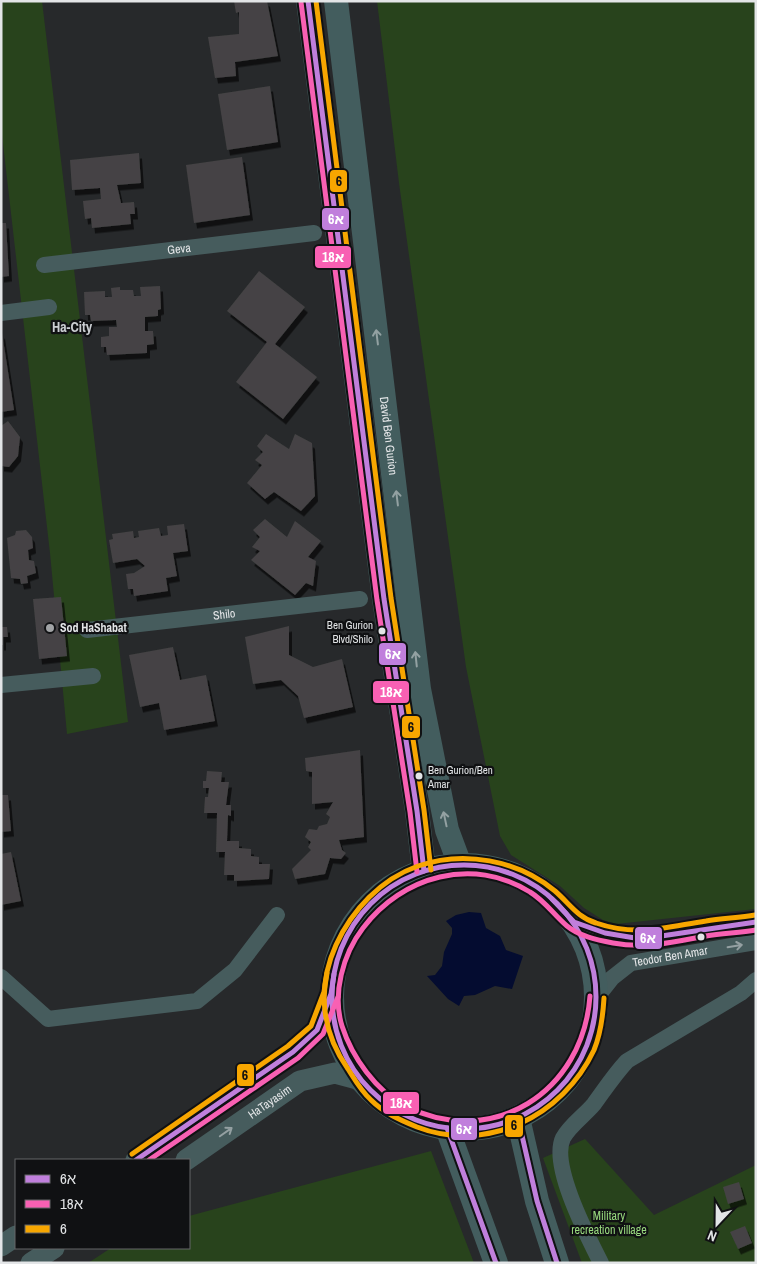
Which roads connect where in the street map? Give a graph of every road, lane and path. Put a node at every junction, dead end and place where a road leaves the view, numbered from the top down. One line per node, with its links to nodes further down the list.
1 (308, 1): 12 (main road, David Ben Gurion)
2 (336, 1): 11 (main road, David Ben Gurion, one-way to 2)
3 (314, 233): 4 (street, Geva)
4 (44, 265)
5 (49, 307): 6 (street)
6 (1, 312)
7 (360, 599): 8 (street, Shilo)
8 (88, 630)
9 (93, 676): 10 (street)
10 (1, 685)
11 (460, 865): 12 (main road); 14 (main road)
12 (424, 871): 19 (main road)
13 (277, 915): 17 (street)
14 (574, 922): 15 (street, Teodor Ben Amar); 20 (main road)
15 (756, 922)
16 (756, 942): 20 (street, Teodor Ben Amar, one-way to 16)
17 (1, 978)
18 (756, 980): 32 (street)
19 (330, 994): 21 (main road); 24 (street)
20 (597, 997): 22 (main road)
21 (365, 1081): 23 (main road); 25 (street, HaTayasim, one-way to 21)
22 (518, 1118): 23 (main road); 31 (main road)
23 (447, 1128): 30 (main road)
24 (137, 1159)
25 (187, 1159)
26 (15, 1237): 27 (street)
27 (1, 1246)
28 (52, 1249): 29 (street)
29 (31, 1263)
30 (496, 1263)
31 (557, 1263)
32 (601, 1263)

